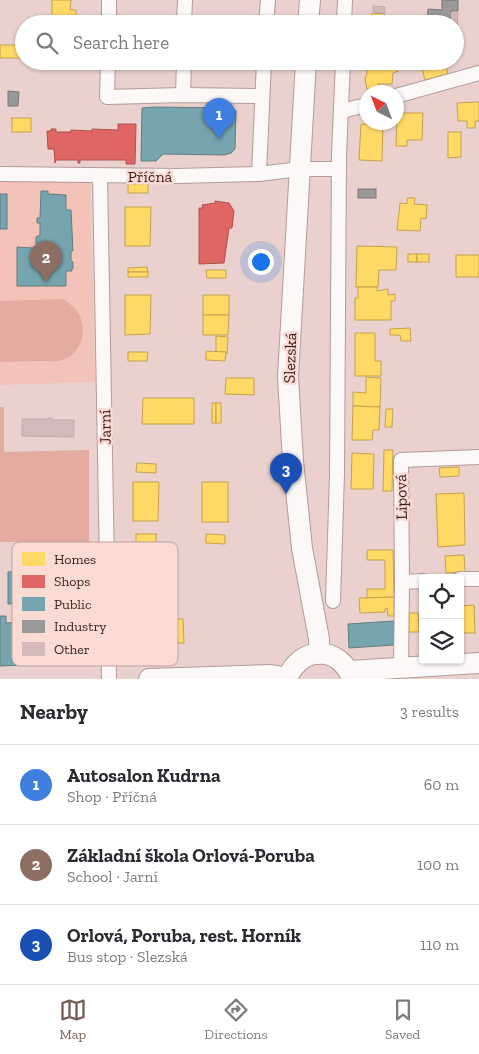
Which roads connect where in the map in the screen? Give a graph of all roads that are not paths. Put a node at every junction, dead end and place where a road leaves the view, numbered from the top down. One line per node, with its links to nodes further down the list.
1 (109, 0): 6 (street)
2 (185, 0): 7 (street)
3 (268, 0): 8 (street)
4 (310, 0): 9 (street)
5 (345, 0): 10 (street)
6 (109, 15)
7 (184, 15)
8 (267, 15)
9 (309, 15)
10 (344, 15)
11 (108, 70): 18 (street)
12 (184, 70): 18 (street)
13 (263, 70): 19 (street)
14 (306, 70): 22 (street, Slezská)
15 (343, 70): 21 (street)
16 (479, 73): 17 (street)
17 (404, 94)
18 (183, 95): 19 (street)
19 (262, 96): 25 (street)
20 (359, 107): 21 (street)
21 (342, 112): 23 (street)
22 (300, 169): 23 (street, Příčná); 25 (street, Příčná); 34 (street, Slezská)
23 (339, 169): 33 (street)
24 (0, 174): 26 (street, Příčná)
25 (259, 174): 26 (street, Příčná)
26 (100, 176): 28 (street, Jarní)
27 (479, 457): 32 (street, Lipová)
28 (106, 542)
29 (464, 579): 30 (street)
30 (479, 579)
31 (419, 581): 32 (street)
32 (402, 582): 37 (street, Lipová)
33 (333, 601)
34 (319, 654): 38 (street); 41 (street)
35 (479, 663): 37 (street)
36 (108, 666): 39 (street, Jarní)
37 (401, 667): 38 (street)
38 (351, 675)
39 (108, 679)
40 (149, 679): 41 (street)
41 (288, 679)

